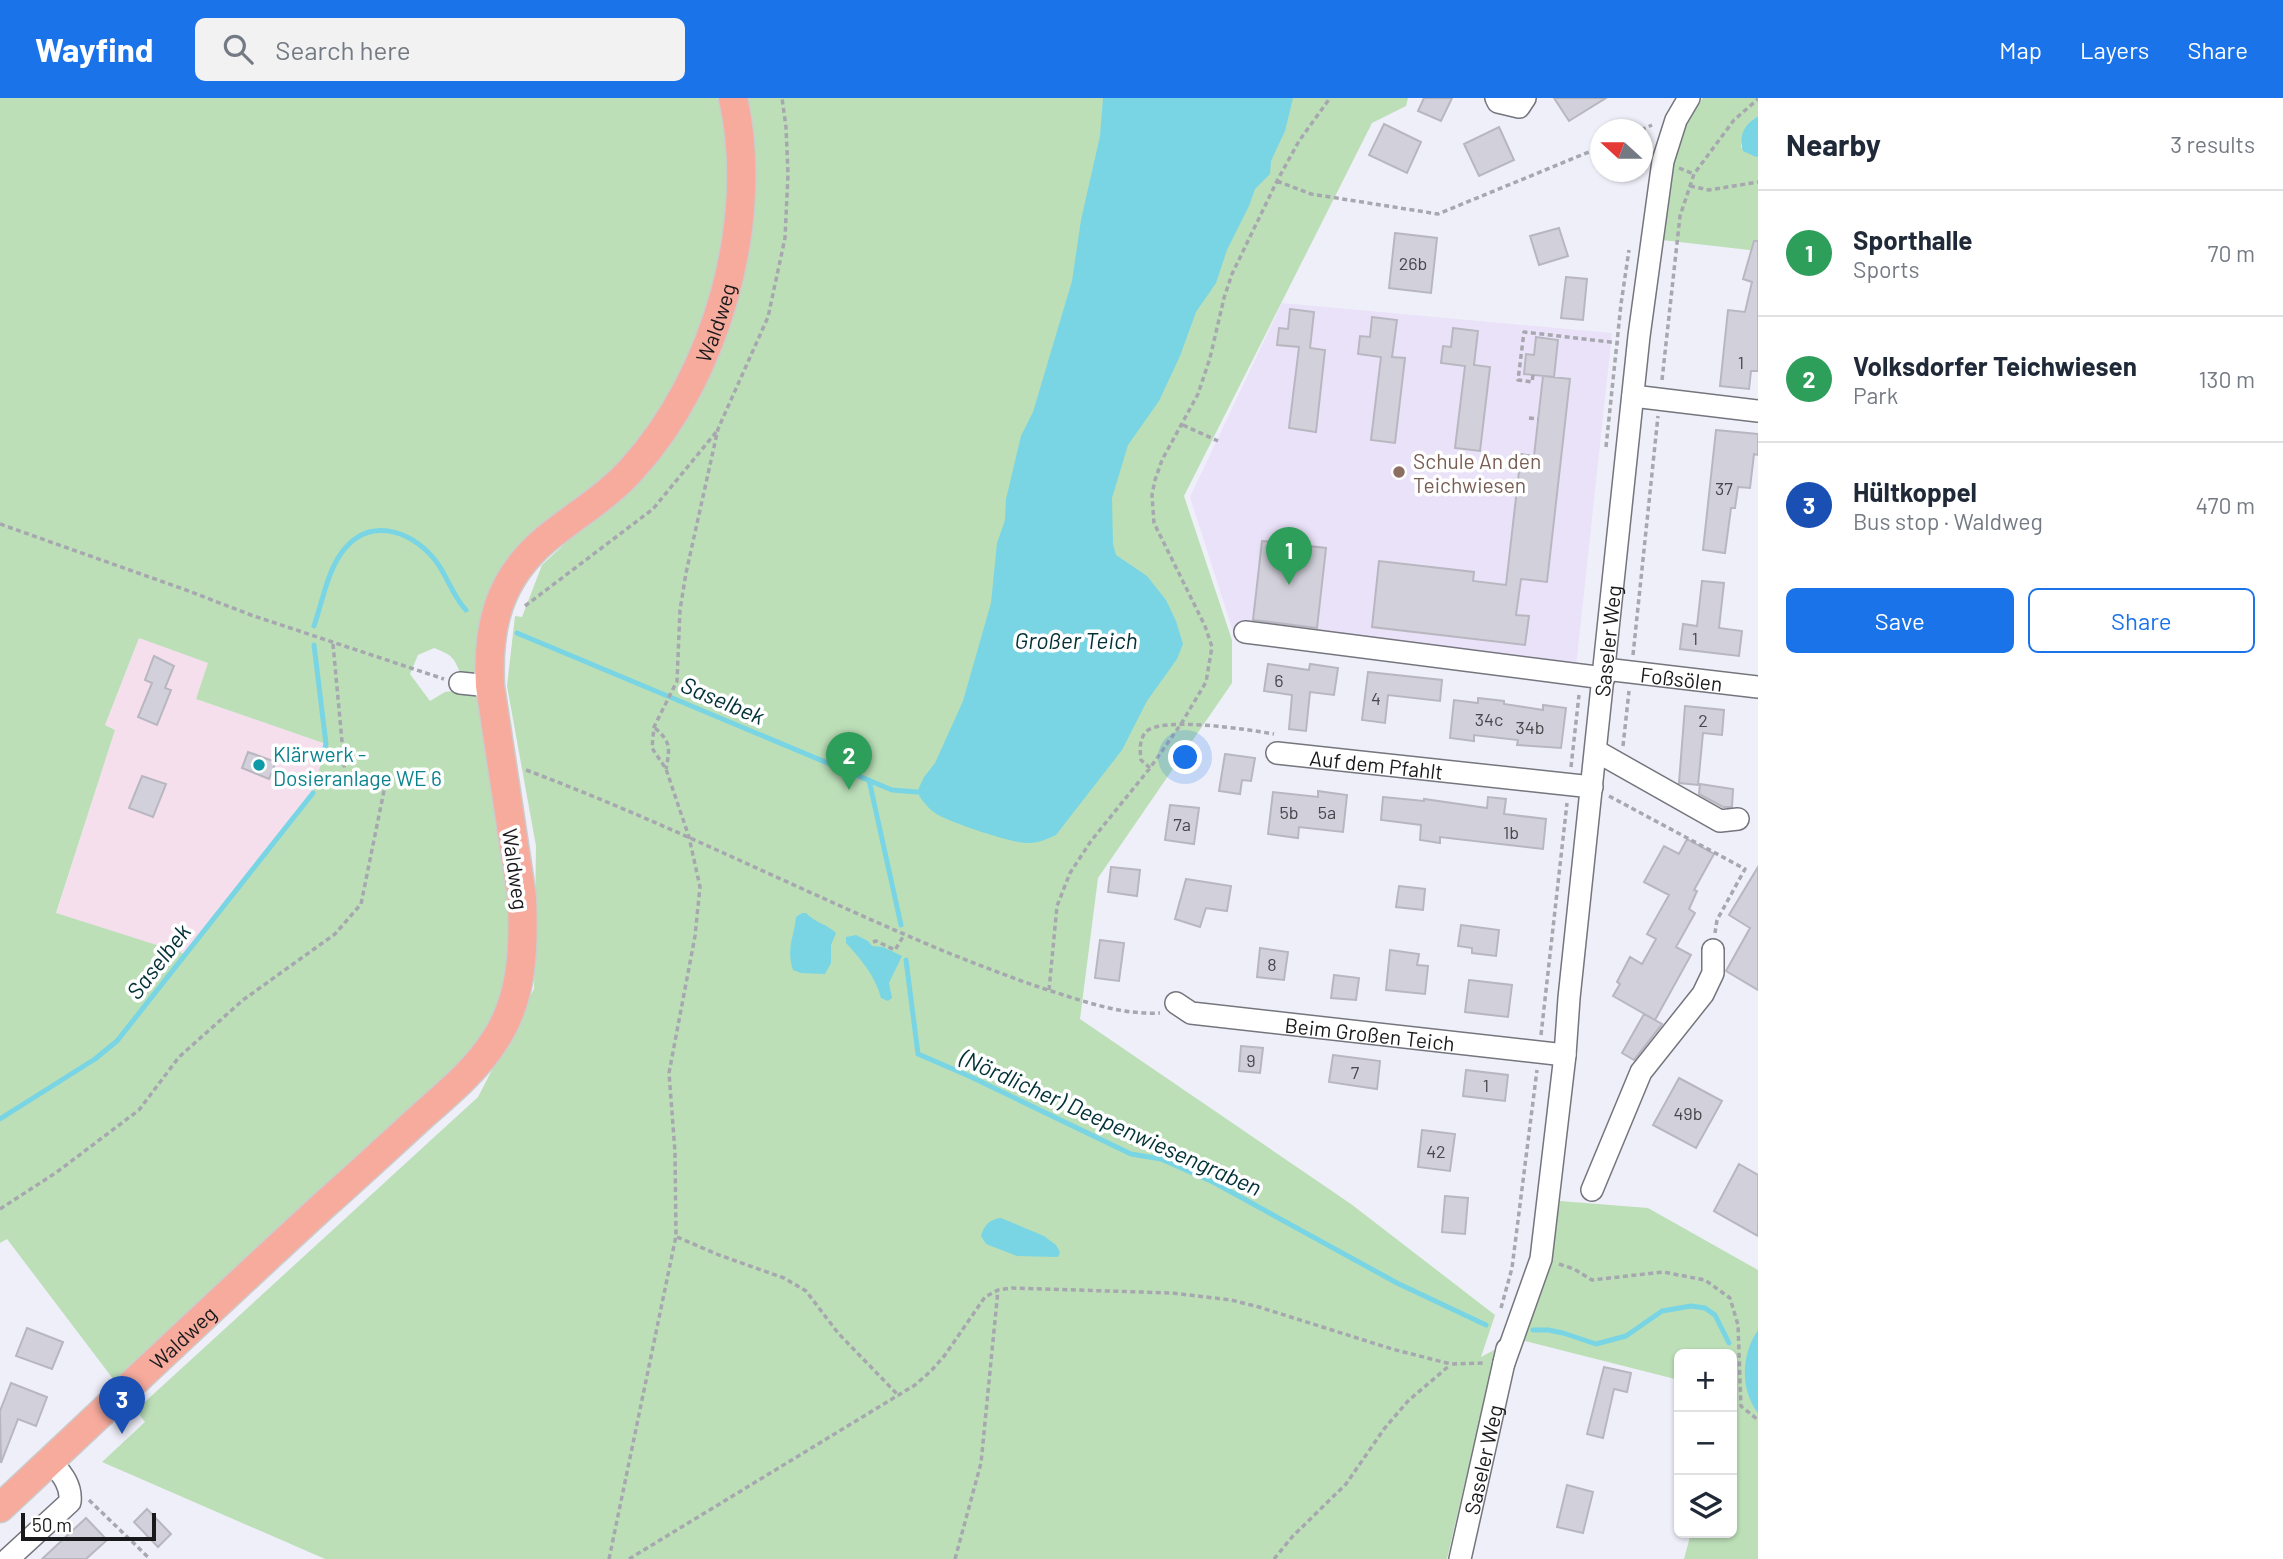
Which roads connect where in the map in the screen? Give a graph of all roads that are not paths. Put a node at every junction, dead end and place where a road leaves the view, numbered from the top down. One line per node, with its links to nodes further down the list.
1 (733, 98): 10 (main road, Waldweg)
2 (1496, 98): 3 (street)
3 (1525, 98)
4 (1689, 98): 5 (street, Saseler Weg)
5 (1633, 396): 6 (street); 8 (street, Saseler Weg)
6 (1758, 411)
7 (1245, 632): 8 (street, Foßsölen)
8 (1604, 674): 11 (street, Foßsölen); 12 (street, Saseler Weg)
9 (460, 683): 10 (street)
10 (490, 686): 20 (main road, Waldweg)
11 (1758, 687)
12 (1596, 751): 14 (street, Saseler Weg); 15 (street)
13 (1277, 753): 14 (street, Auf dem Pfahlt)
14 (1592, 787): 18 (street, Saseler Weg)
15 (1738, 819)
16 (1713, 950): 19 (street)
17 (1176, 1003): 18 (street, Beim Großen Teich)
18 (1565, 1055): 23 (street, Saseler Weg)
19 (1592, 1190)
20 (51, 1461): 21 (main road, Waldweg); 22 (street)
21 (0, 1508)
22 (8, 1559)
23 (1460, 1559)

